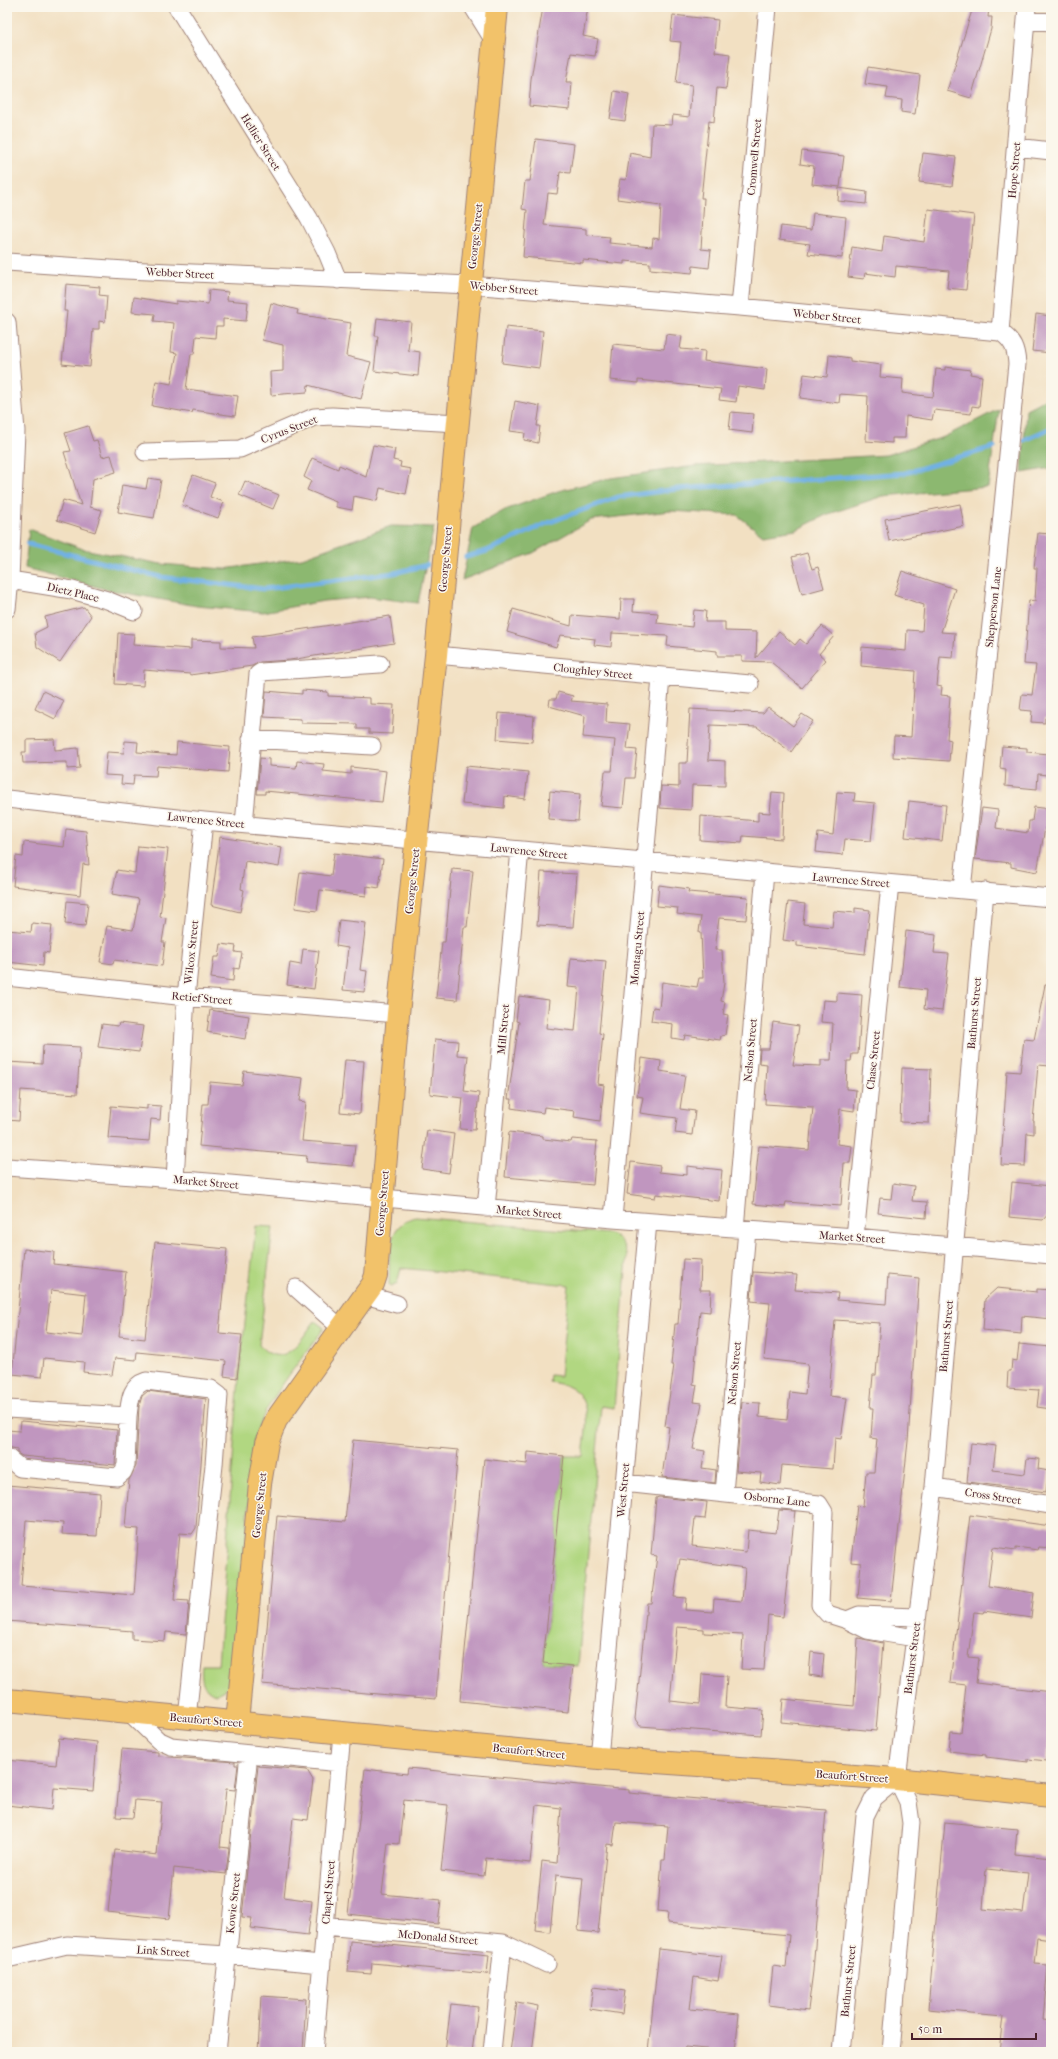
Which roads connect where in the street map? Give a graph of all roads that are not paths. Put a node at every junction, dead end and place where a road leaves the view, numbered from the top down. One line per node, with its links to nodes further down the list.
1 (177, 7): 11 (street, Hellier Street)
2 (473, 7): 7 (street)
3 (497, 7): 7 (main road, George Street)
4 (768, 7): 13 (street, Cromwell Street)
5 (1026, 13): 6 (street); 8 (street, Hope Street)
6 (1051, 22)
7 (494, 41): 12 (main road, George Street)
8 (1016, 148): 9 (street); 15 (street, Hope Street)
9 (1051, 151)
10 (7, 262): 11 (street, Webber Street)
11 (338, 280): 12 (street, Webber Street)
12 (470, 285): 13 (street, Webber Street); 16 (main road, George Street)
13 (740, 307): 15 (street, Webber Street)
14 (7, 322): 18 (street)
15 (1000, 332): 35 (street, Shepperson Lane)
16 (458, 423): 17 (street, Cyrus Street); 21 (main road, George Street)
17 (145, 452)
18 (10, 580): 19 (street); 20 (street, Dietz Place)
19 (7, 609)
20 (134, 612)
21 (436, 655): 23 (street, Cloughley Street); 30 (main road, George Street)
22 (380, 664): 25 (street)
23 (661, 678): 24 (street, Cloughley Street); 32 (street, Montagu Street)
24 (750, 684)
25 (251, 739): 26 (street); 29 (street)
26 (372, 746)
27 (7, 799): 28 (street, Lawrence Street)
28 (204, 820): 29 (street, Lawrence Street); 39 (street, Wilcox Street)
29 (244, 824): 30 (street, Lawrence Street)
30 (416, 839): 31 (street, Lawrence Street); 40 (main road, George Street)
31 (520, 850): 32 (street, Lawrence Street); 44 (street, Mill Street)
32 (644, 862): 33 (street, Lawrence Street); 45 (street, Montagu Street)
33 (765, 872): 34 (street, Lawrence Street); 47 (street, Nelson Street)
34 (890, 884): 35 (street, Lawrence Street); 48 (street, Chase Street)
35 (962, 889): 36 (street, Lawrence Street)
36 (985, 891): 37 (street, Lawrence Street); 49 (street, Bathurst Street)
37 (1051, 898)
38 (7, 977): 39 (street, Retief Street)
39 (186, 997): 40 (street, Retief Street); 42 (street, Wilcox Street)
40 (398, 1014): 43 (main road, George Street)
41 (7, 1167): 42 (street, Market Street)
42 (175, 1179): 43 (street, Market Street)
43 (382, 1197): 44 (street, Market Street); 52 (main road, George Street)
44 (486, 1208): 45 (street, Market Street)
45 (613, 1219): 46 (street, Market Street)
46 (648, 1222): 47 (street, Market Street); 58 (street, West Street)
47 (741, 1229): 48 (street, Market Street); 60 (street, Nelson Street)
48 (855, 1237): 49 (street, Market Street)
49 (953, 1246): 50 (street, Market Street); 59 (street, Bathurst Street)
50 (1051, 1255)
51 (296, 1288): 54 (street)
52 (365, 1295): 53 (street); 54 (main road, George Street)
53 (396, 1304)
54 (342, 1329): 68 (main road, George Street)
55 (7, 1409): 56 (street)
56 (128, 1416): 57 (street); 67 (street)
57 (7, 1457)
58 (624, 1483): 60 (street, Osborne Lane); 71 (street, West Street)
59 (934, 1487): 61 (street, Cross Street); 62 (street, Bathurst Street)
60 (724, 1493): 63 (street, Osborne Lane)
61 (1051, 1505)
62 (917, 1617): 63 (street); 64 (street, Bathurst Street)
63 (847, 1620): 64 (street, Osborne Lane)
64 (915, 1638): 73 (street, Bathurst Street)
65 (7, 1700): 66 (main road, Beaufort Street)
66 (130, 1714): 67 (main road, Beaufort Street); 70 (street)
67 (186, 1718): 68 (main road, Beaufort Street)
68 (237, 1722): 69 (main road, Beaufort Street)
69 (342, 1733): 71 (main road, Beaufort Street); 72 (street, Chapel Street)
70 (249, 1754): 72 (street); 77 (street, Kowie Street)
71 (599, 1758): 73 (main road, Beaufort Street)
72 (340, 1763): 75 (street, Chapel Street)
73 (897, 1779): 74 (main road, Beaufort Street); 84 (street, Bathurst Street); 85 (street)
74 (1051, 1796)
75 (325, 1926): 76 (street, McDonald Street); 79 (street, Chapel Street)
76 (503, 1943): 80 (street, McDonald Street); 83 (street)
77 (227, 1955): 78 (street, Link Street); 79 (street, Link Street); 81 (street, Kowie Street)
78 (7, 1959)
79 (321, 1964): 82 (street, Chapel Street)
80 (547, 1964)
81 (217, 2052)
82 (314, 2052)
83 (492, 2052)
84 (841, 2052)
85 (890, 2052)

